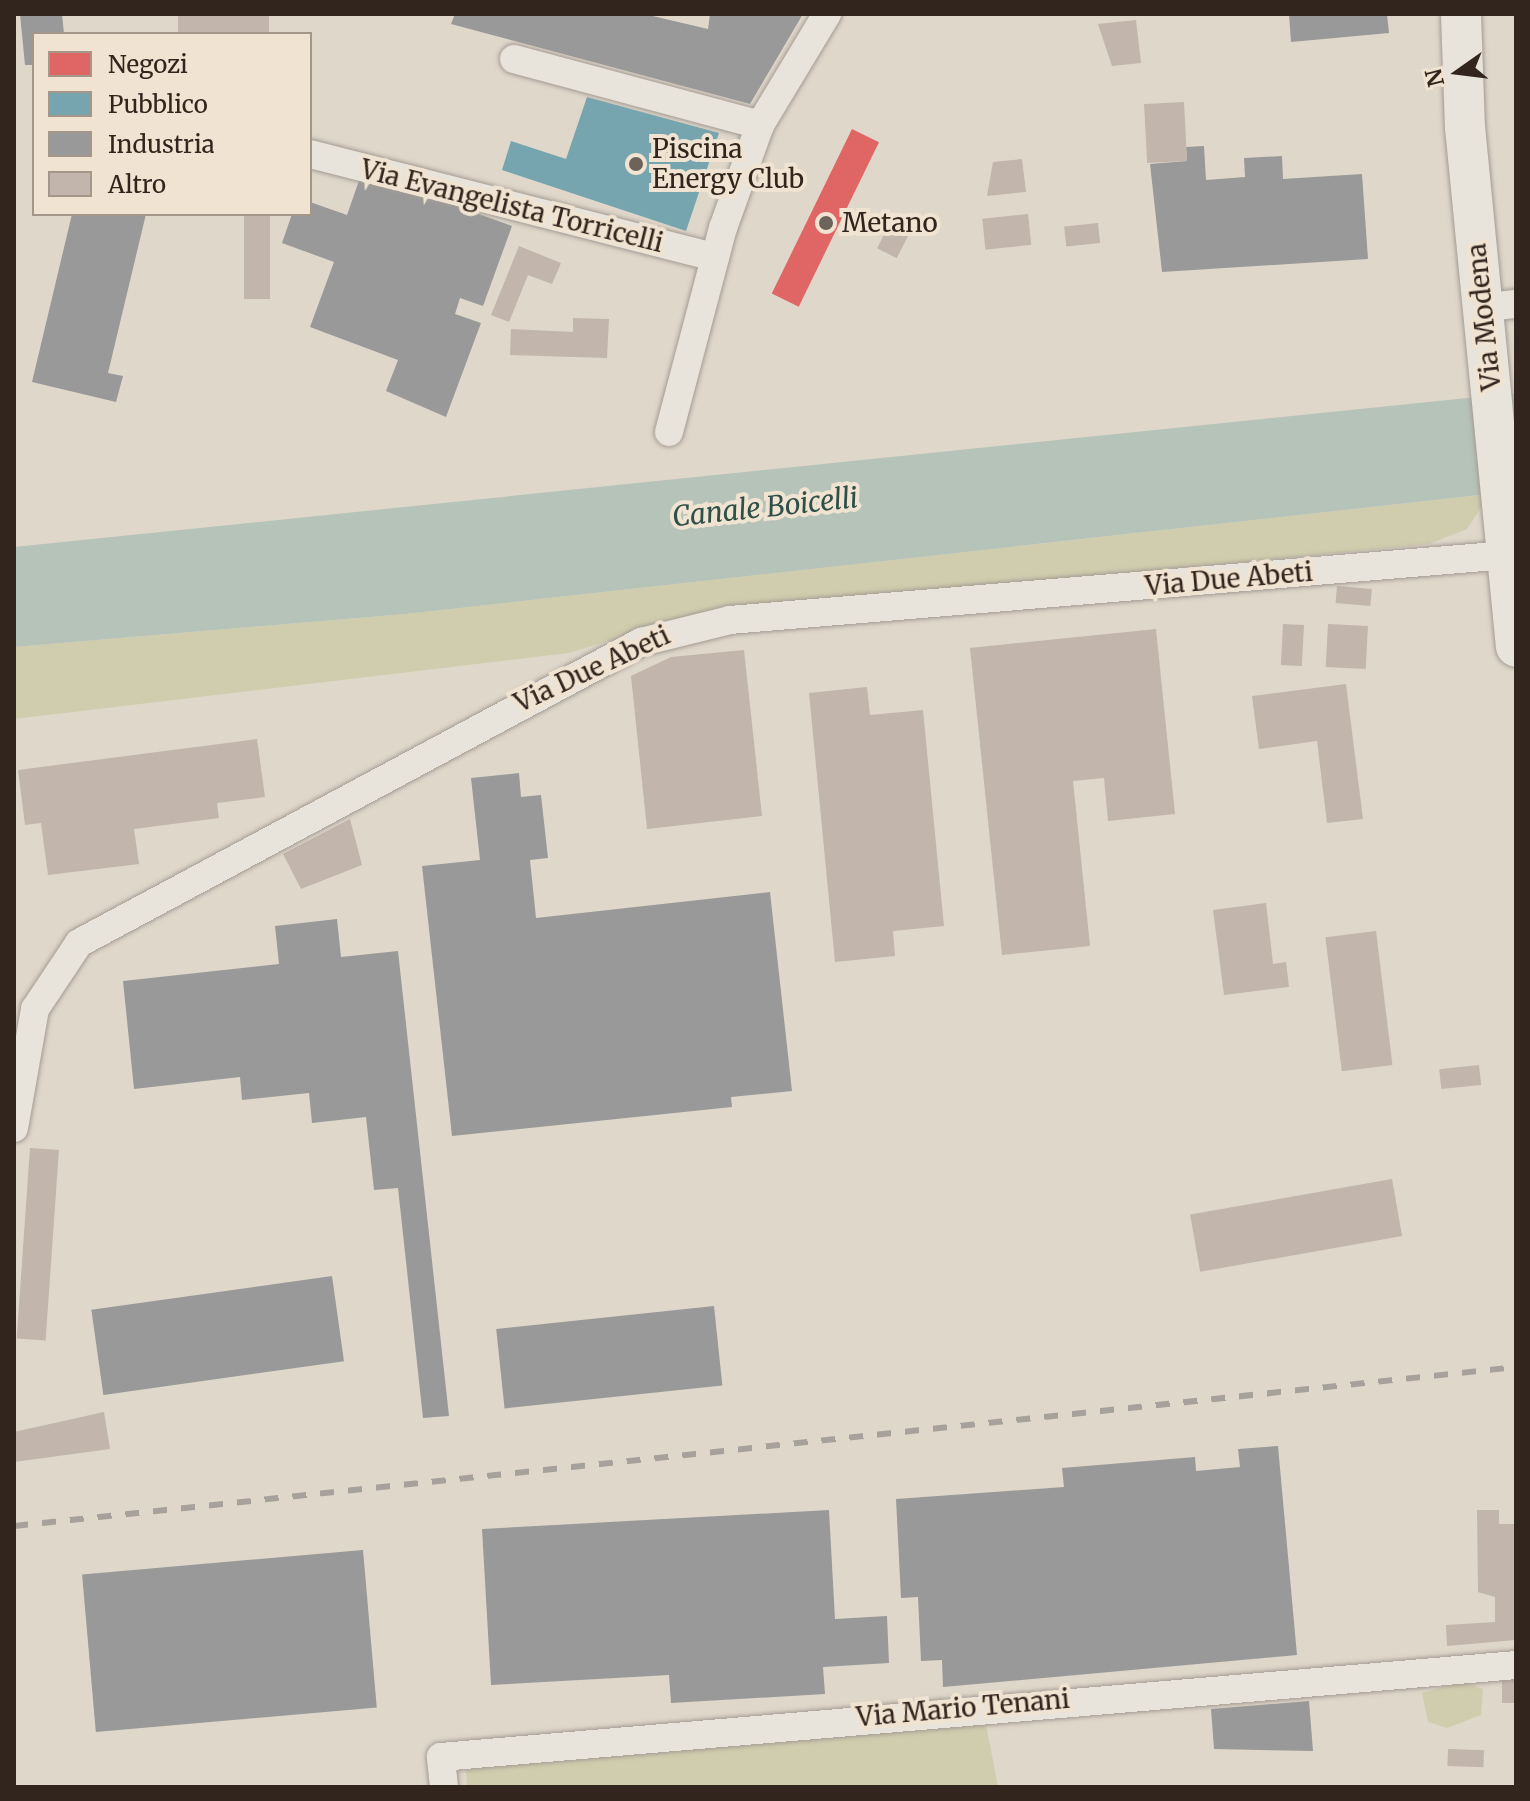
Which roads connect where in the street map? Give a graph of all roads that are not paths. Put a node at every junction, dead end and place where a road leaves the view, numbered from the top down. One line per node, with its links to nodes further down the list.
1 (827, 14): 4 (street)
2 (1461, 14): 7 (main road, Via Modena)
3 (514, 59): 4 (street)
4 (760, 125): 6 (street)
5 (312, 155): 6 (street, Via Evangelista Torricelli)
6 (715, 257): 8 (street)
7 (1499, 306): 9 (main road, Via Modena)
8 (669, 432)
9 (1508, 555): 10 (main road, Via Modena); 11 (street, Via Due Abeti)
10 (1515, 629)
11 (26, 1002): 12 (street, Via Due Abeti)
12 (14, 1128)
13 (1516, 1665): 14 (street, Via Mario Tenani)
14 (444, 1787)

